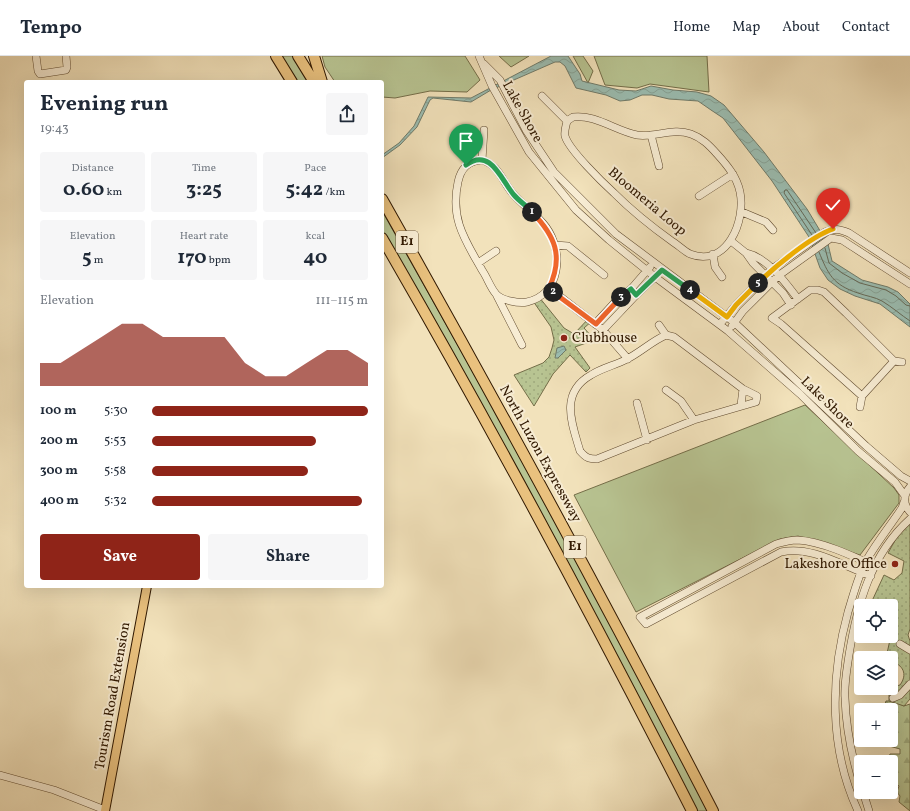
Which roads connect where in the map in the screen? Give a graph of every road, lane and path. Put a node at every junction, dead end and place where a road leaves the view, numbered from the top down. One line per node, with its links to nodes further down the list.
1 (36, 56): 2 (street)
2 (66, 56)
3 (276, 56): 8 (highway)
4 (298, 56): 9 (highway)
5 (314, 56): 10 (highway)
6 (479, 56): 7 (street)
7 (484, 64): 31 (street, Lake Shore); 33 (street, Lake Shore)
8 (291, 80)
9 (313, 80)
10 (321, 80)
11 (542, 96): 12 (street)
12 (567, 121): 14 (street); 29 (street, Bloomeria Loop)
13 (484, 130): 15 (street)
14 (651, 135): 16 (street); 17 (street)
15 (482, 160): 26 (street); 30 (street)
16 (659, 166)
17 (733, 174): 18 (street); 20 (street)
18 (699, 196)
19 (384, 203): 91 (highway, North Luzon Expressway / E1)
20 (742, 212): 22 (street); 24 (street)
21 (833, 229): 23 (street); 32 (street); 35 (street)
22 (773, 230)
23 (833, 238): 38 (street); 42 (street)
24 (731, 241): 28 (street); 29 (street)
25 (384, 242): 90 (highway, E1)
26 (555, 245): 36 (street); 43 (street)
27 (496, 251): 30 (street)
28 (746, 253): 32 (street); 37 (street)
29 (713, 254): 40 (street)
30 (478, 262): 45 (street)
31 (654, 262): 33 (street); 34 (street, Lake Shore)
32 (772, 269): 37 (street); 38 (street)
33 (648, 270): 39 (street, Lake Shore); 44 (street)
34 (662, 270): 39 (street); 48 (street, Lake Shore)
35 (910, 273)
36 (604, 275)
37 (766, 276): 41 (street); 48 (street)
38 (778, 276): 41 (street); 46 (street)
39 (655, 277): 44 (street); 51 (street, Lake Shore)
40 (722, 277)
41 (772, 282): 47 (street); 49 (street)
42 (910, 284)
43 (549, 288): 45 (street); 50 (street)
44 (633, 292): 50 (street); 53 (street)
45 (496, 295): 56 (street)
46 (798, 299): 47 (street); 58 (street)
47 (791, 305): 62 (street)
48 (727, 317): 49 (street, Lake Shore); 51 (street)
49 (735, 323): 54 (street); 68 (street, Lake Shore)
50 (596, 324): 53 (street)
51 (720, 324): 54 (street, Lake Shore)
52 (659, 325): 55 (street)
53 (603, 330): 57 (street)
54 (728, 330): 70 (street, Lake Shore)
55 (666, 335): 57 (street); 60 (street)
56 (522, 345)
57 (628, 359): 67 (street)
58 (894, 361): 59 (street); 62 (street)
59 (902, 362)
60 (743, 389): 64 (street); 64 (street)
61 (666, 390): 66 (street)
62 (862, 396): 65 (street)
63 (637, 403): 67 (street)
64 (741, 405): 66 (street)
65 (860, 407)
66 (694, 420): 67 (street)
67 (647, 440)
68 (910, 481)
69 (910, 488): 70 (street)
70 (904, 499): 71 (street, Lake Shore); 75 (street)
71 (910, 512)
72 (910, 519): 76 (street)
73 (776, 544): 74 (street); 74 (street); 75 (street)
74 (781, 552): 77 (street)
75 (866, 562): 76 (street); 77 (street)
76 (874, 566): 78 (street)
77 (860, 576): 78 (street); 82 (street)
78 (869, 579): 83 (street)
79 (147, 588): 89 (main road, Tourism Road Extension)
80 (900, 644): 81 (street)
81 (910, 650)
82 (837, 663): 83 (street); 92 (street)
83 (848, 664): 86 (street)
84 (910, 684): 85 (street)
85 (893, 698)
86 (854, 758)
87 (0, 775): 89 (street)
88 (865, 799): 93 (street)
89 (105, 811)
90 (692, 811)
91 (713, 811)
92 (858, 811)
93 (870, 811)

